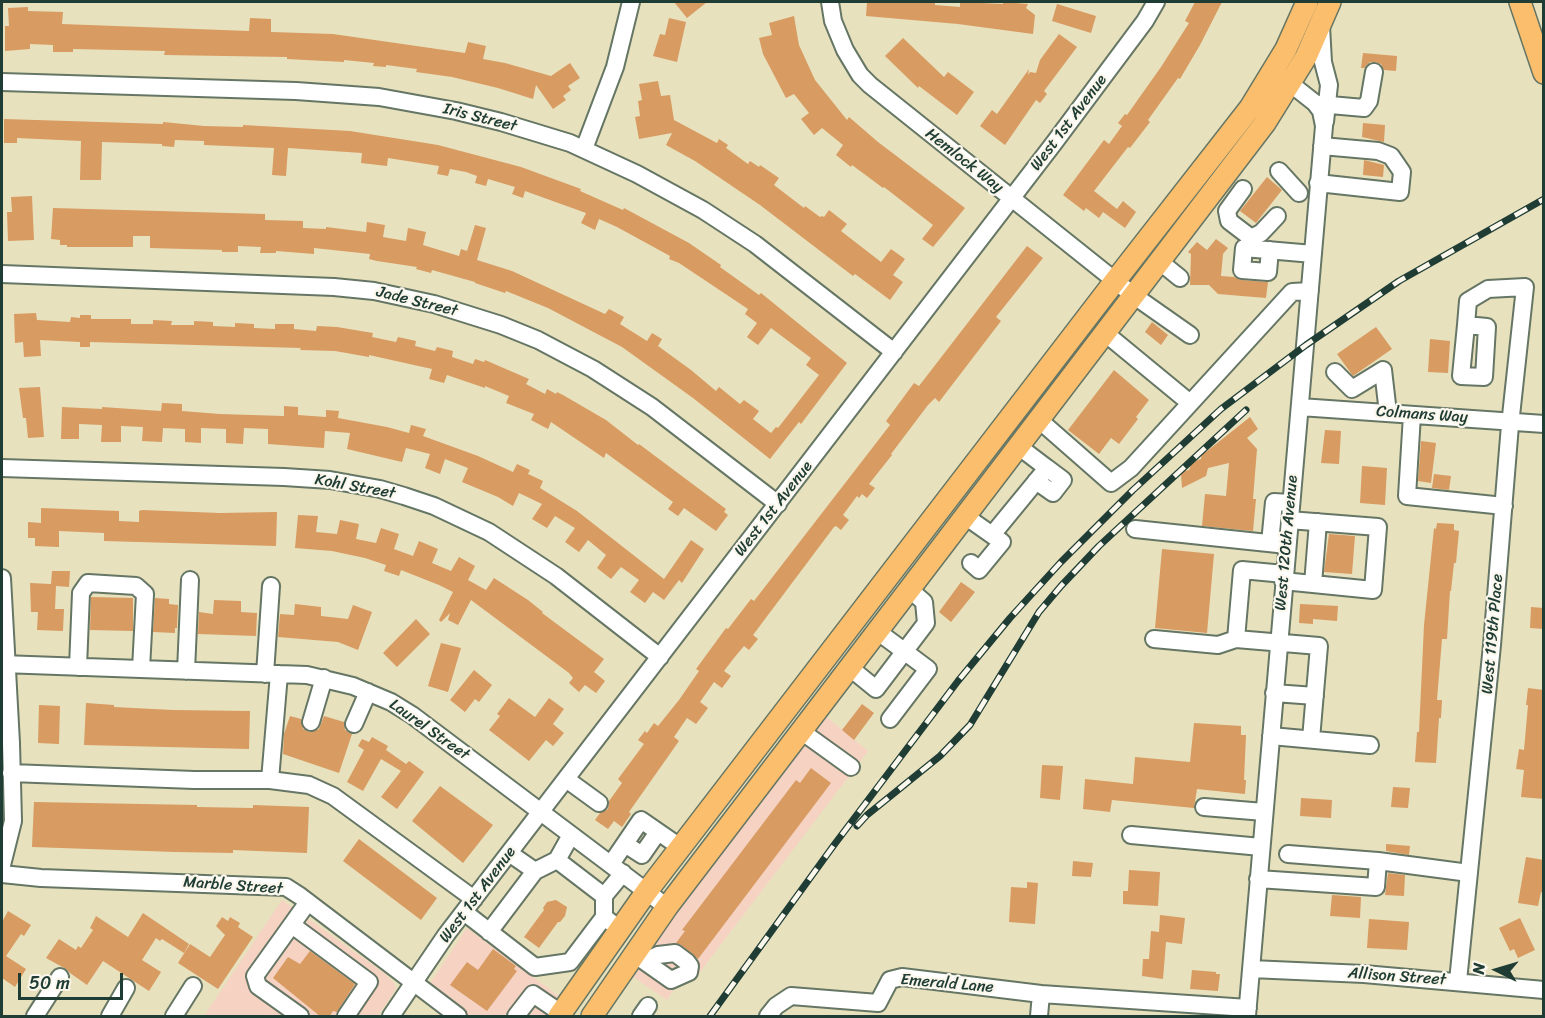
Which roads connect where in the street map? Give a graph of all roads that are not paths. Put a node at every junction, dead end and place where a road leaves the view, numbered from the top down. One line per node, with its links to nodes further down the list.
1 (631, 2): 14 (street)
2 (830, 2): 19 (street, Hemlock Way)
3 (1154, 2): 19 (street, West 1st Avenue)
4 (1307, 2): 10 (main road)
5 (1330, 2): 7 (main road)
6 (1520, 2): 9 (main road)
7 (1321, 25): 10 (main road); 12 (street, West 120th Avenue)
8 (1374, 72): 12 (street)
9 (1544, 73)
10 (1282, 78): 12 (street); 23 (main road); 26 (main road)
11 (2, 82): 14 (street, Iris Street)
12 (1321, 104): 13 (street, West 120th Avenue)
13 (1322, 146): 16 (street, West 120th Avenue); 16 (street)
14 (584, 149): 32 (street, Iris Street)
15 (1279, 171): 18 (street)
16 (1318, 183): 22 (street, West 120th Avenue)
17 (1243, 189): 20 (street)
18 (1299, 193)
19 (1012, 199): 26 (street, Hemlock Way); 32 (street, West 1st Avenue)
20 (1277, 216)
21 (1270, 250): 22 (street)
22 (1313, 254): 27 (street, West 120th Avenue)
23 (1159, 261): 25 (street); 28 (main road)
24 (2, 274): 43 (street, Jade Street)
25 (1180, 278)
26 (1115, 281): 28 (street, Hemlock Way); 92 (main road)
27 (1310, 291): 34 (street); 35 (street, West 120th Avenue)
28 (1133, 295): 30 (main road); 31 (street, Hemlock Way)
29 (1466, 325): 39 (street, West 119th Place)
30 (1105, 333): 34 (street); 38 (main road)
31 (1190, 335)
32 (894, 352): 43 (street, West 1st Avenue)
33 (1335, 372): 36 (street)
34 (1190, 403): 38 (street)
35 (1300, 407): 36 (street, Colmans Way); 45 (street, West 120th Avenue)
36 (1388, 413): 37 (street, Colmans Way)
37 (1412, 414): 39 (street, Colmans Way); 44 (street)
38 (1038, 419): 41 (main road)
39 (1512, 421): 40 (street, Colmans Way); 44 (street, West 119th Place)
40 (1544, 424)
41 (1018, 446): 46 (main road); 49 (street)
42 (2, 468): 63 (street, Kohl Street)
43 (778, 504): 63 (street, West 1st Avenue)
44 (1504, 506): 101 (street, West 119th Place)
45 (1290, 512): 47 (street); 50 (street, West 120th Avenue); 50 (street)
46 (965, 516): 49 (street); 57 (main road)
47 (1318, 522): 55 (street); 55 (street)
48 (1135, 530): 50 (street)
49 (992, 535): 51 (street)
50 (1278, 544): 53 (street, West 120th Avenue)
51 (970, 563)
52 (2, 578): 64 (street)
53 (1284, 578): 55 (street); 60 (street); 61 (street, West 120th Avenue)
54 (190, 580): 68 (street)
55 (1313, 584)
56 (271, 586): 69 (street)
57 (909, 589): 58 (main road); 62 (street)
58 (877, 631): 62 (street); 66 (main road)
59 (1154, 639): 60 (street)
60 (1236, 639): 61 (street)
61 (1278, 644): 72 (street, West 120th Avenue); 73 (street)
62 (904, 652): 66 (street); 74 (street)
63 (660, 657): 84 (street, West 1st Avenue)
64 (4, 664): 65 (street, Laurel Street); 81 (street)
65 (78, 667): 67 (street, Laurel Street); 67 (street)
66 (849, 667): 77 (main road)
67 (141, 669): 68 (street, Laurel Street)
68 (186, 671): 69 (street, Laurel Street)
69 (272, 674): 70 (street, Laurel Street); 85 (street)
70 (324, 678): 71 (street, Laurel Street); 75 (street)
71 (368, 692): 76 (street); 88 (street, Laurel Street)
72 (1274, 693): 73 (street); 78 (street, West 120th Avenue)
73 (1315, 696): 79 (street)
74 (890, 719)
75 (311, 722)
76 (354, 723)
77 (801, 731): 82 (street); 108 (main road)
78 (1270, 736): 79 (street); 89 (street, West 120th Avenue)
79 (1311, 740): 80 (street)
80 (1370, 745)
81 (6, 754): 83 (street)
82 (850, 767)
83 (11, 773): 85 (street); 98 (street)
84 (566, 779): 86 (street); 88 (street, West 1st Avenue)
85 (270, 780): 107 (street)
86 (599, 803)
87 (1204, 807): 89 (street)
88 (540, 812): 90 (street, Laurel Street); 94 (street, West 1st Avenue)
89 (1264, 812): 93 (street, West 120th Avenue)
90 (571, 835): 96 (street); 99 (street, Laurel Street)
91 (1131, 835): 93 (street)
92 (680, 847): 99 (street); 104 (main road)
93 (1261, 847): 103 (street, West 120th Avenue)
94 (509, 853): 100 (street); 107 (street, West 1st Avenue)
95 (1288, 854): 97 (street)
96 (556, 860): 100 (street); 105 (street)
97 (1378, 861): 101 (street); 103 (street)
98 (2, 865)
99 (617, 869): 104 (street, Laurel Street); 105 (street)
100 (535, 871): 111 (street)
101 (1469, 873): 118 (street, West 119th Place)
102 (2, 874): 106 (street, Marble Street)
103 (1258, 879): 115 (street, West 120th Avenue)
104 (647, 891): 108 (street, Laurel Street); 109 (main road)
105 (604, 896): 109 (street)
106 (308, 902): 110 (street); 113 (street, Marble Street)
107 (469, 906): 111 (street); 120 (street, West 1st Avenue)
108 (667, 907): 112 (main road)
109 (612, 923): 114 (street); 116 (main road)
110 (292, 925): 119 (street); 131 (street)
111 (489, 932): 114 (street)
112 (639, 958): 112 (street); 136 (main road)
113 (384, 960): 119 (street); 120 (street, Marble Street)
114 (570, 962): 116 (street)
115 (1251, 969): 118 (street, Allison Street); 126 (street, West 120th Avenue)
116 (588, 975): 127 (main road)
117 (60, 977): 128 (street)
118 (1458, 981): 123 (street, Allison Street)
119 (369, 982): 132 (street)
120 (414, 983): 133 (street, West 1st Avenue); 134 (street, Marble Street)
121 (193, 986): 130 (street)
122 (126, 988): 129 (street)
123 (1544, 990)
124 (1041, 994): 125 (street, Emerald Lane); 126 (street, Emerald Lane); 138 (street)
125 (881, 1010): 137 (street, Emerald Lane)
126 (1247, 1012)
127 (560, 1015): 135 (street)
128 (35, 1017)
129 (110, 1017)
130 (174, 1017)
131 (300, 1017)
132 (346, 1017)
133 (391, 1017)
134 (458, 1017)
135 (516, 1017)
136 (592, 1017)
137 (768, 1017)
138 (1039, 1017)

